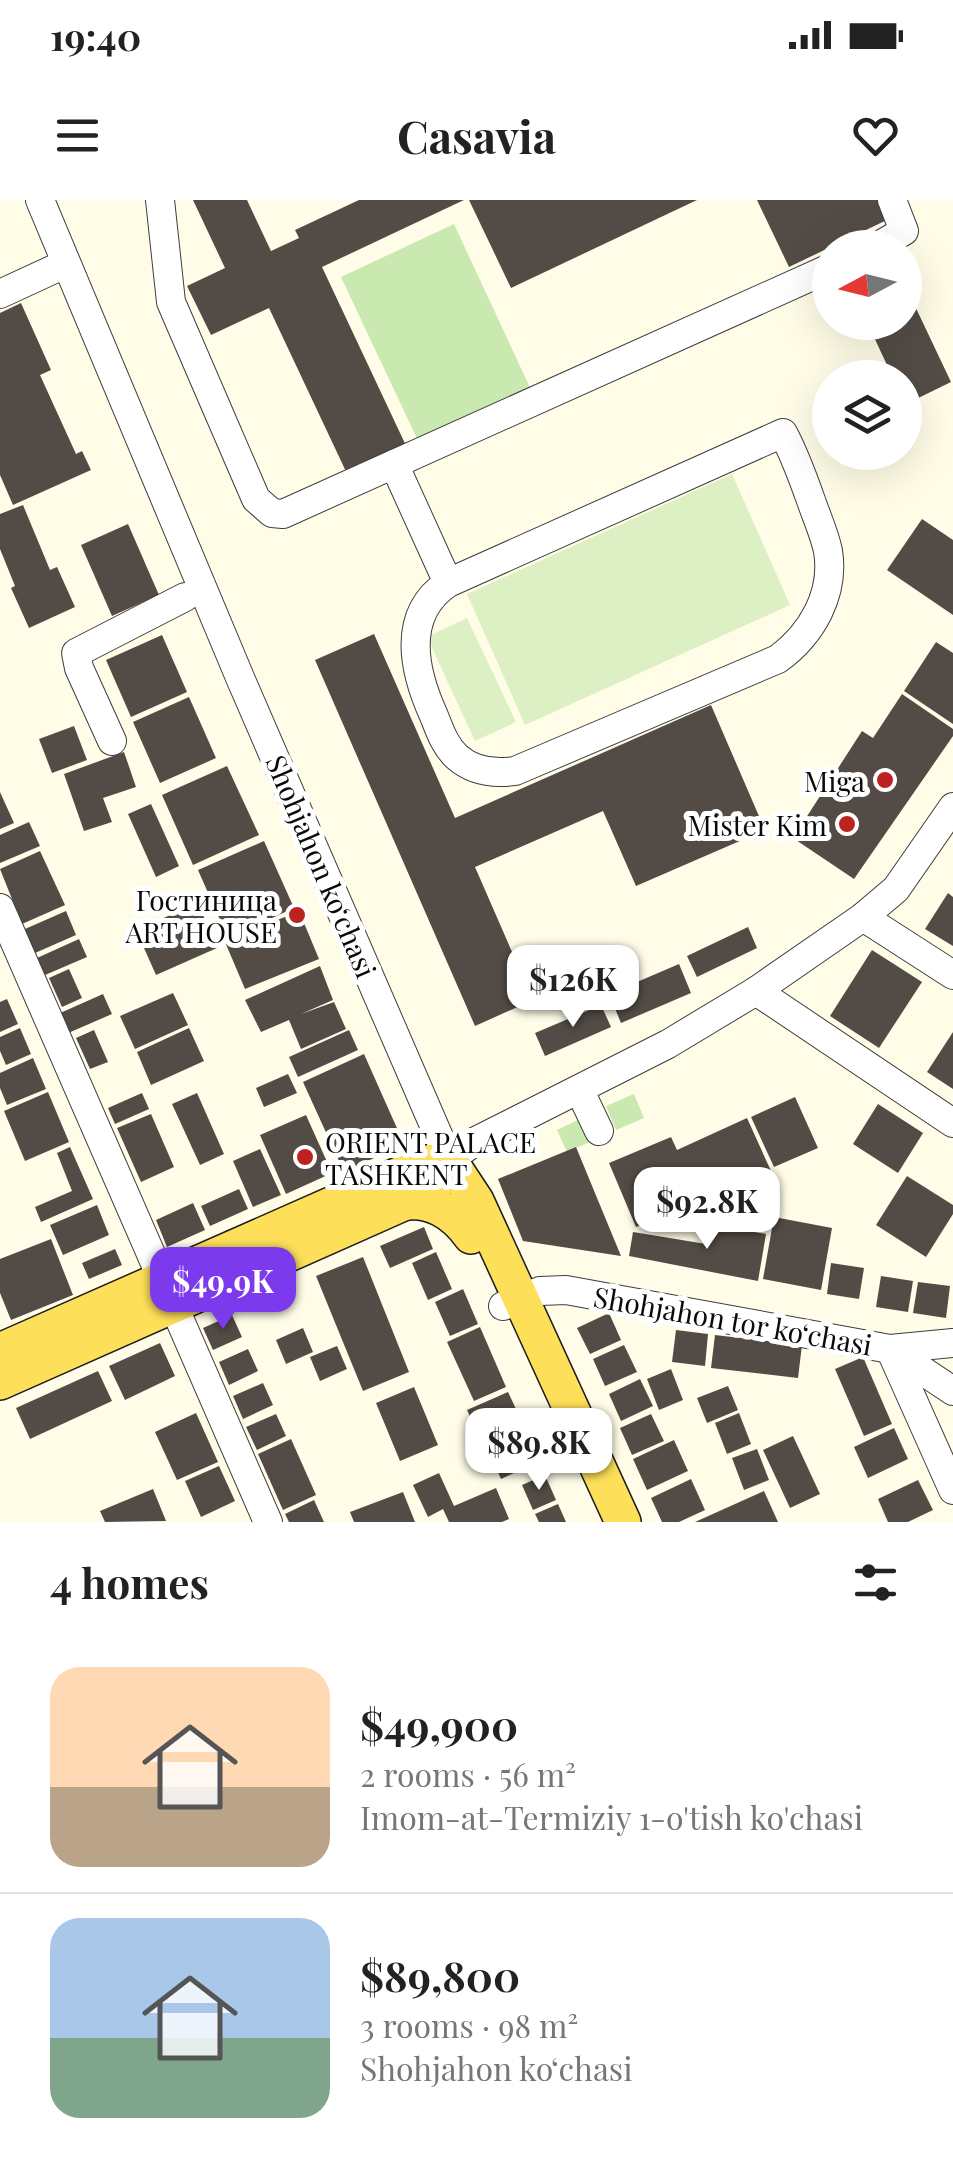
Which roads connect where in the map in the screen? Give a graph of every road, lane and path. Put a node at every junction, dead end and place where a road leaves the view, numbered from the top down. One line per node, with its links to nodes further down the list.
1 (40, 200): 5 (street, Shohjahon koʻchasi)
2 (160, 200): 8 (street)
3 (892, 200): 4 (street)
4 (904, 230)
5 (65, 264): 7 (street); 20 (street, Shohjahon koʻchasi)
6 (812, 276): 8 (street)
7 (0, 294)
8 (394, 464): 9 (street)
9 (448, 583): 9 (street)
10 (186, 597): 11 (street)
11 (112, 741)
12 (953, 807): 14 (street)
13 (0, 908): 23 (street)
14 (863, 917): 15 (street); 16 (street)
15 (953, 975)
16 (756, 992): 17 (street); 18 (street)
17 (580, 1092): 19 (street); 20 (street)
18 (953, 1123)
19 (600, 1131)
20 (449, 1160): 21 (main road); 22 (main road, Shohjahon koʻchasi); 23 (main road); 24 (main road, Shohjahon koʻchasi)
21 (402, 1203): 22 (main road); 23 (main road)
22 (471, 1236): 24 (main road, Shohjahon koʻchasi)
23 (167, 1292): 27 (main road); 28 (main road); 31 (street)
24 (512, 1302): 26 (street, Shohjahon tor koʻchasi); 32 (main road, Shohjahon koʻchasi); 33 (main road, Shohjahon koʻchasi)
25 (953, 1343): 26 (street)
26 (890, 1349): 29 (street, Shohjahon tor koʻchasi); 30 (street)
27 (0, 1351)
28 (0, 1382)
29 (953, 1391)
30 (953, 1490)
31 (268, 1522)
32 (600, 1522)
33 (623, 1522)

